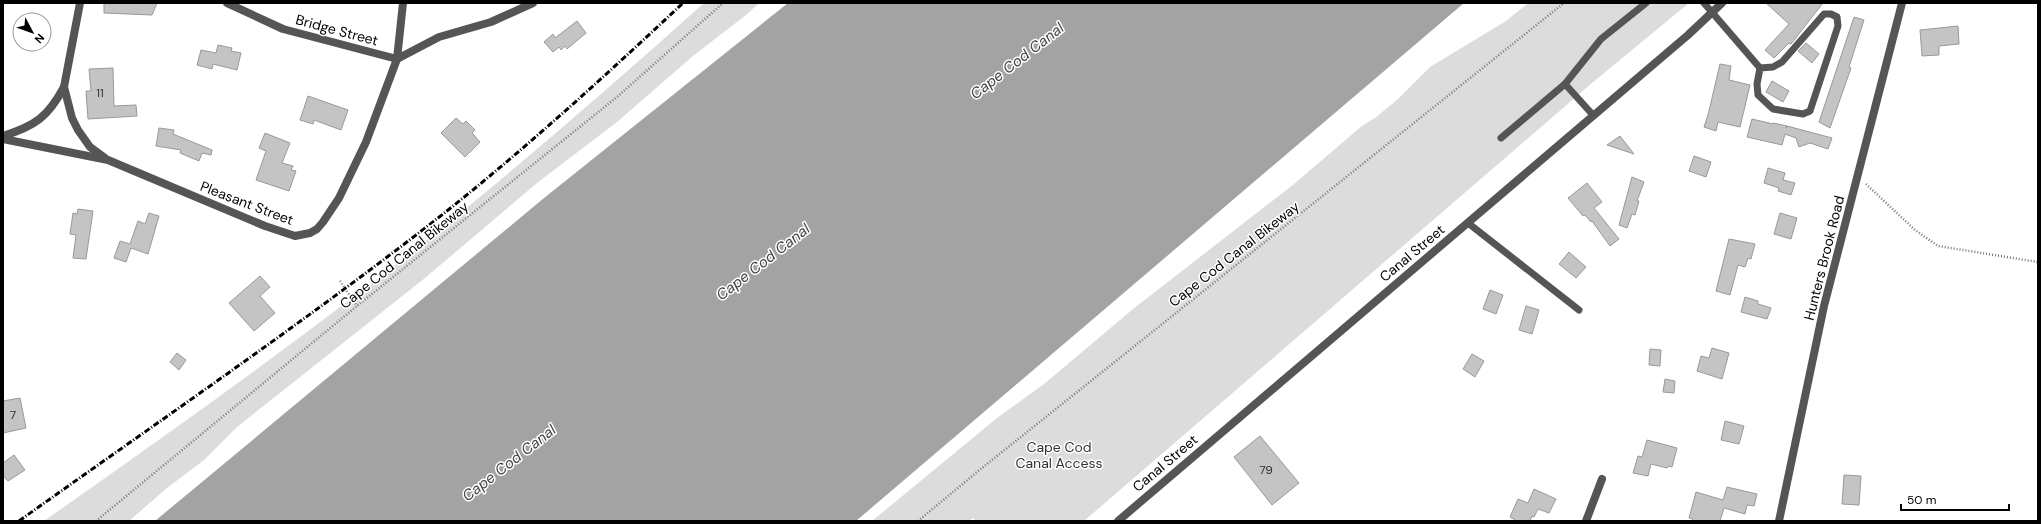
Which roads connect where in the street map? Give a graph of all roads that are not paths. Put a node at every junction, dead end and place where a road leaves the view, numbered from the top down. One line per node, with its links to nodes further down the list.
1 (80, 3): 13 (street)
2 (227, 3): 10 (street, Bridge Street)
3 (403, 3): 10 (street, Pleasant Street)
4 (533, 3): 10 (street)
5 (1646, 3): 12 (lane)
6 (1704, 3): 9 (lane)
7 (1722, 3): 9 (street, Canal Street)
8 (1902, 3): 23 (street, Hunters Brook Road)
9 (1713, 12): 11 (lane); 14 (street, Canal Street)
10 (397, 59): 17 (street, Pleasant Street)
11 (1760, 68): 11 (lane)
12 (1565, 84): 14 (lane); 16 (lane)
13 (64, 87): 15 (street); 17 (street)
14 (1594, 115): 18 (street, Canal Street)
15 (3, 138): 17 (street, Pleasant Street)
16 (1501, 138)
17 (108, 160)
18 (1468, 222): 19 (lane); 21 (street, Canal Street)
19 (1579, 310)
20 (1602, 479): 22 (street)
21 (1118, 521)
22 (1586, 521)
23 (1779, 521)

